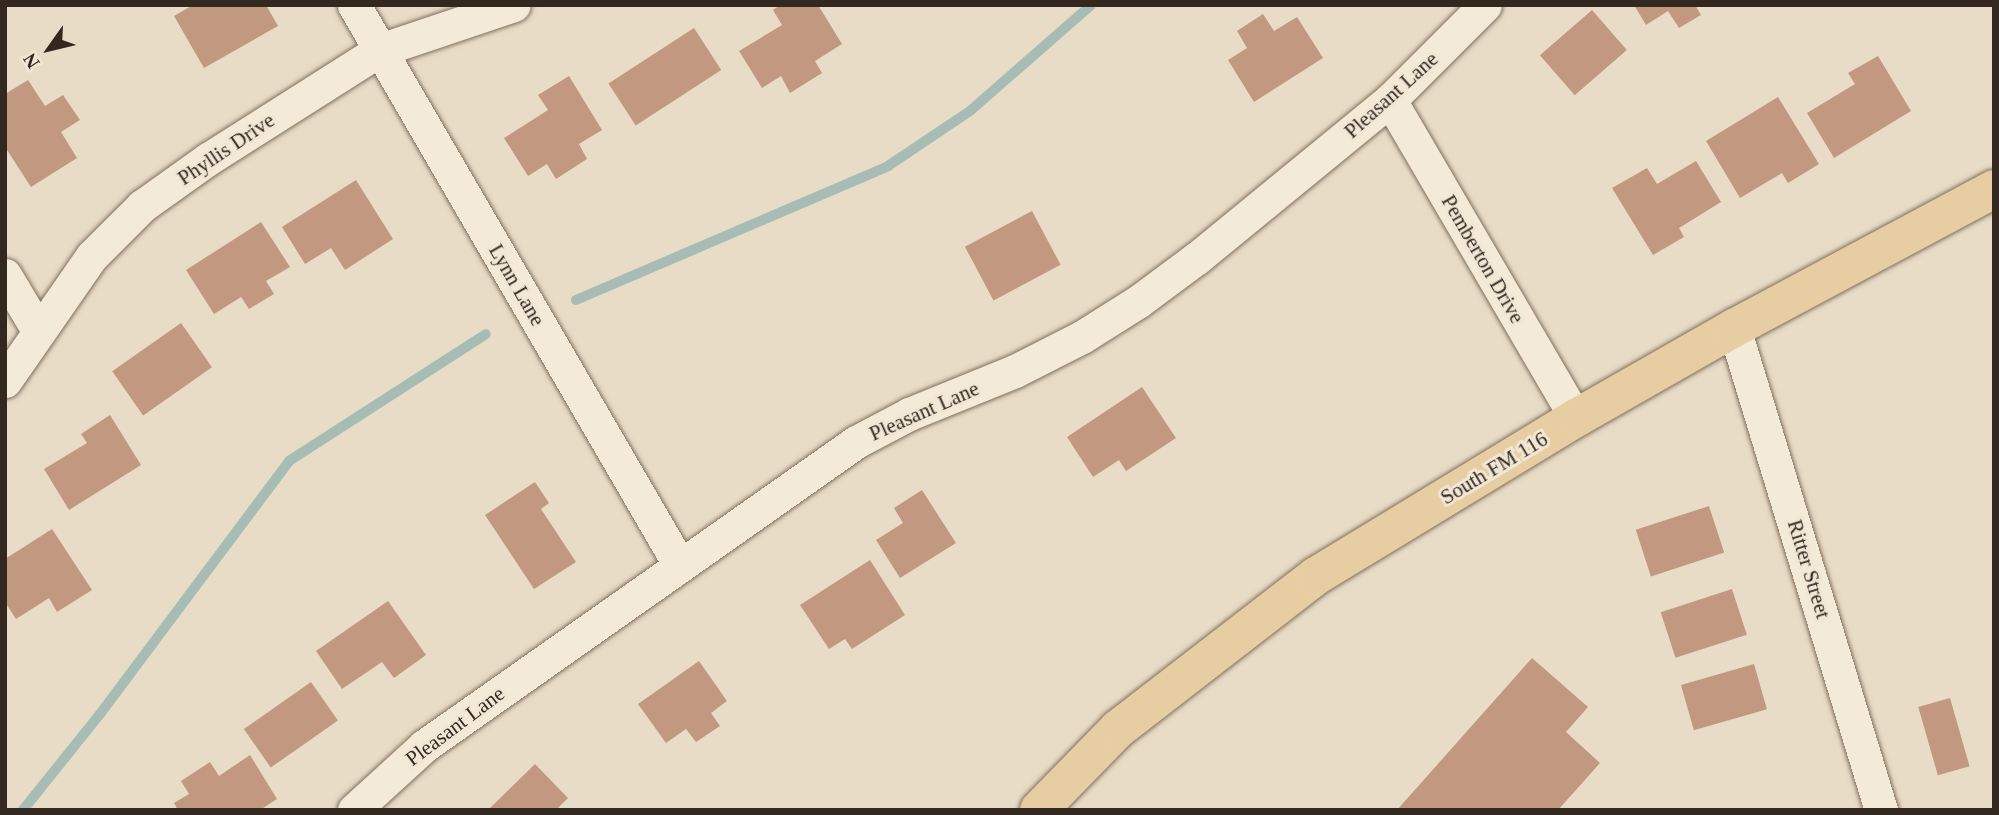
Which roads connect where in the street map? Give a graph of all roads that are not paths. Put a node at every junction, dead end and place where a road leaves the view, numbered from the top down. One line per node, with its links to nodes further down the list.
1 (354, 5): 4 (street, Lynn Lane)
2 (514, 5): 4 (street, Phyllis Drive)
3 (1485, 5): 5 (street, Pleasant Lane)
4 (380, 50): 9 (street, Phyllis Drive); 12 (street, Lynn Lane)
5 (1390, 100): 11 (street, Pemberton Drive); 12 (street, Pleasant Lane)
6 (1994, 189): 8 (main road, South FM 116)
7 (5, 275): 9 (street)
8 (1734, 328): 11 (main road, South FM 116); 15 (street, Ritter Street)
9 (39, 332): 10 (street, Phyllis Drive)
10 (5, 381)
11 (1576, 418): 14 (main road, South FM 116)
12 (679, 564): 13 (street, Pleasant Lane)
13 (354, 810)
14 (1039, 810)
15 (1881, 810)

